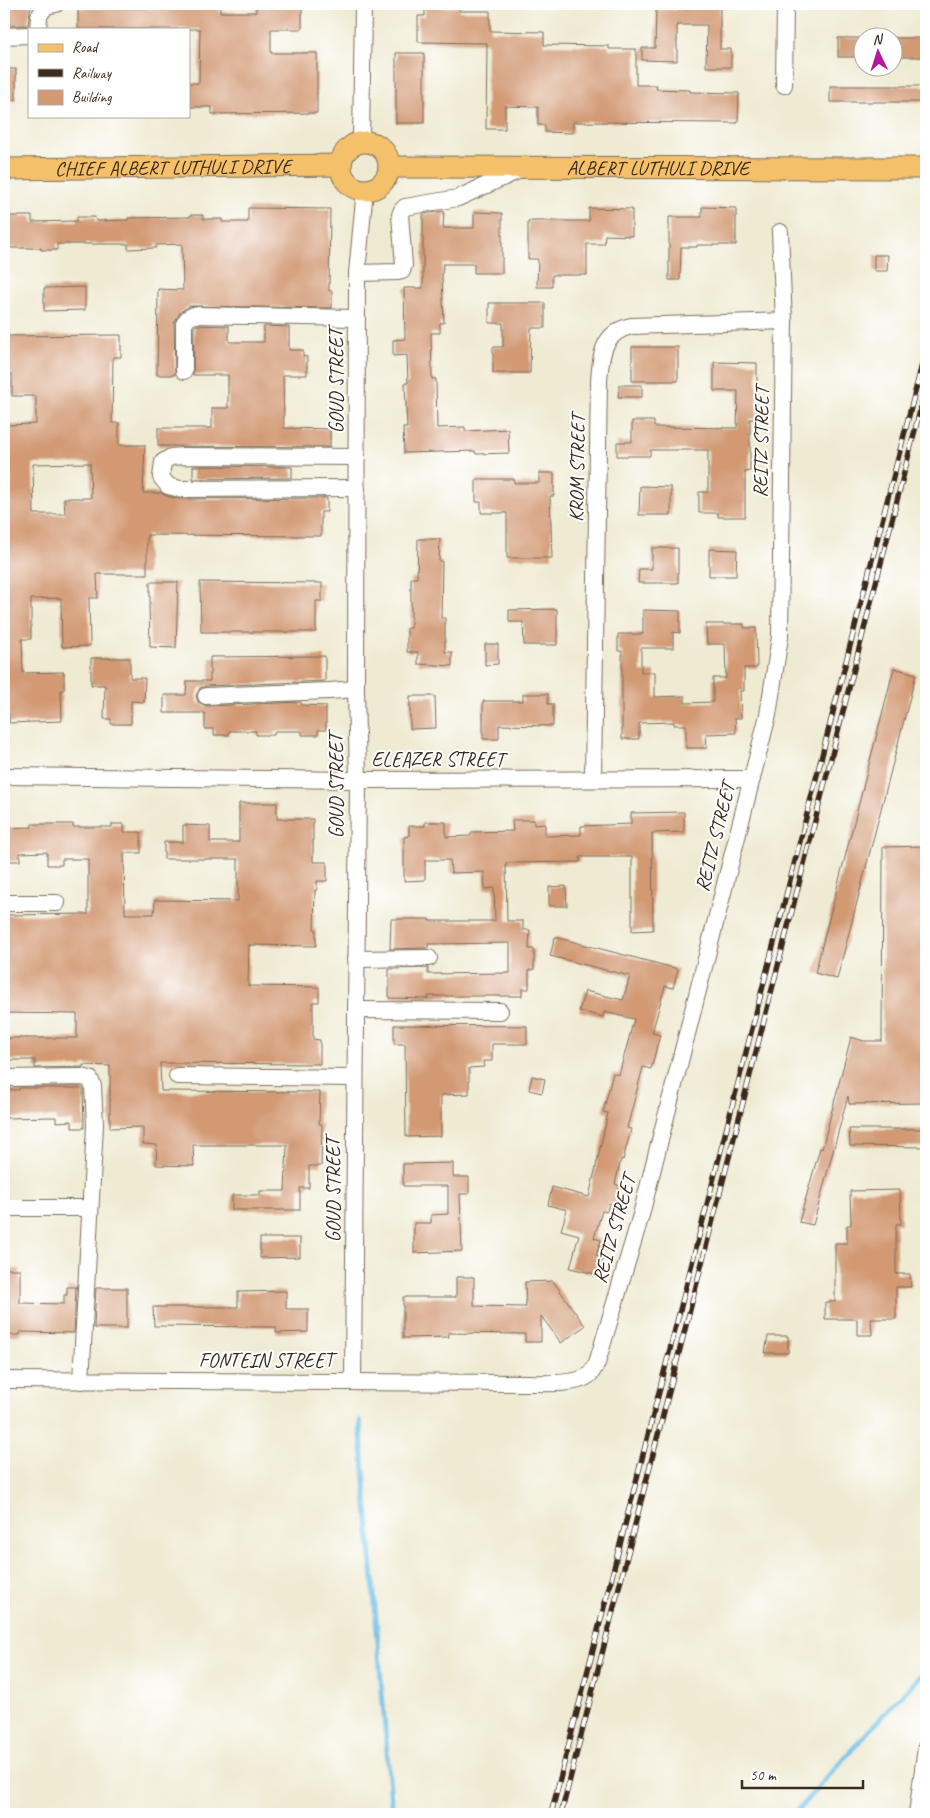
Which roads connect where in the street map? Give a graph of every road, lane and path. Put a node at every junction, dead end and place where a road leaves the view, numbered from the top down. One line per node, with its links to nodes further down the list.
1 (56, 4): 4 (street)
2 (363, 4): 8 (street)
3 (785, 4): 7 (street)
4 (38, 28)
5 (28, 35): 6 (street)
6 (4, 36)
7 (784, 85)
8 (361, 142): 9 (main road); 11 (main road)
9 (340, 165): 13 (main road, CHIEF ALBERT LUTHULI DRIVE); 14 (main road)
10 (528, 166): 11 (main road, ALBERT LUTHULI DRIVE); 12 (main road, ALBERT LUTHULI DRIVE); 16 (street)
11 (389, 167): 14 (main road)
12 (926, 168)
13 (4, 169)
14 (365, 190): 16 (street, GOUD STREET)
15 (780, 232): 18 (street, REITZ STREET)
16 (356, 273): 17 (street, GOUD STREET)
17 (357, 318): 19 (street); 20 (street, GOUD STREET)
18 (784, 321): 25 (street, KROM STREET); 26 (street, REITZ STREET)
19 (184, 371)
20 (357, 457): 21 (street, GOUD STREET); 21 (street)
21 (357, 488): 22 (street, GOUD STREET)
22 (356, 689): 23 (street); 27 (street, GOUD STREET)
23 (206, 696)
24 (4, 776): 27 (street, ELEAZER STREET)
25 (594, 779): 26 (street, ELEAZER STREET); 27 (street, ELEAZER STREET)
26 (752, 779): 42 (street, REITZ STREET)
27 (358, 780): 31 (street, GOUD STREET)
28 (4, 903): 29 (street)
29 (56, 903)
30 (429, 958): 31 (street)
31 (356, 959): 32 (street, GOUD STREET)
32 (356, 1010): 33 (street); 36 (street, GOUD STREET)
33 (500, 1011)
34 (177, 1076): 36 (street)
35 (4, 1078): 38 (street)
36 (355, 1078): 41 (street, GOUD STREET)
37 (4, 1208): 38 (street)
38 (90, 1208): 40 (street)
39 (4, 1380): 40 (street, FONTEIN STREET)
40 (80, 1381): 41 (street, FONTEIN STREET)
41 (353, 1382): 42 (street, FONTEIN STREET)
42 (528, 1383)
43 (926, 1747): 44 (street)
44 (917, 1814)

